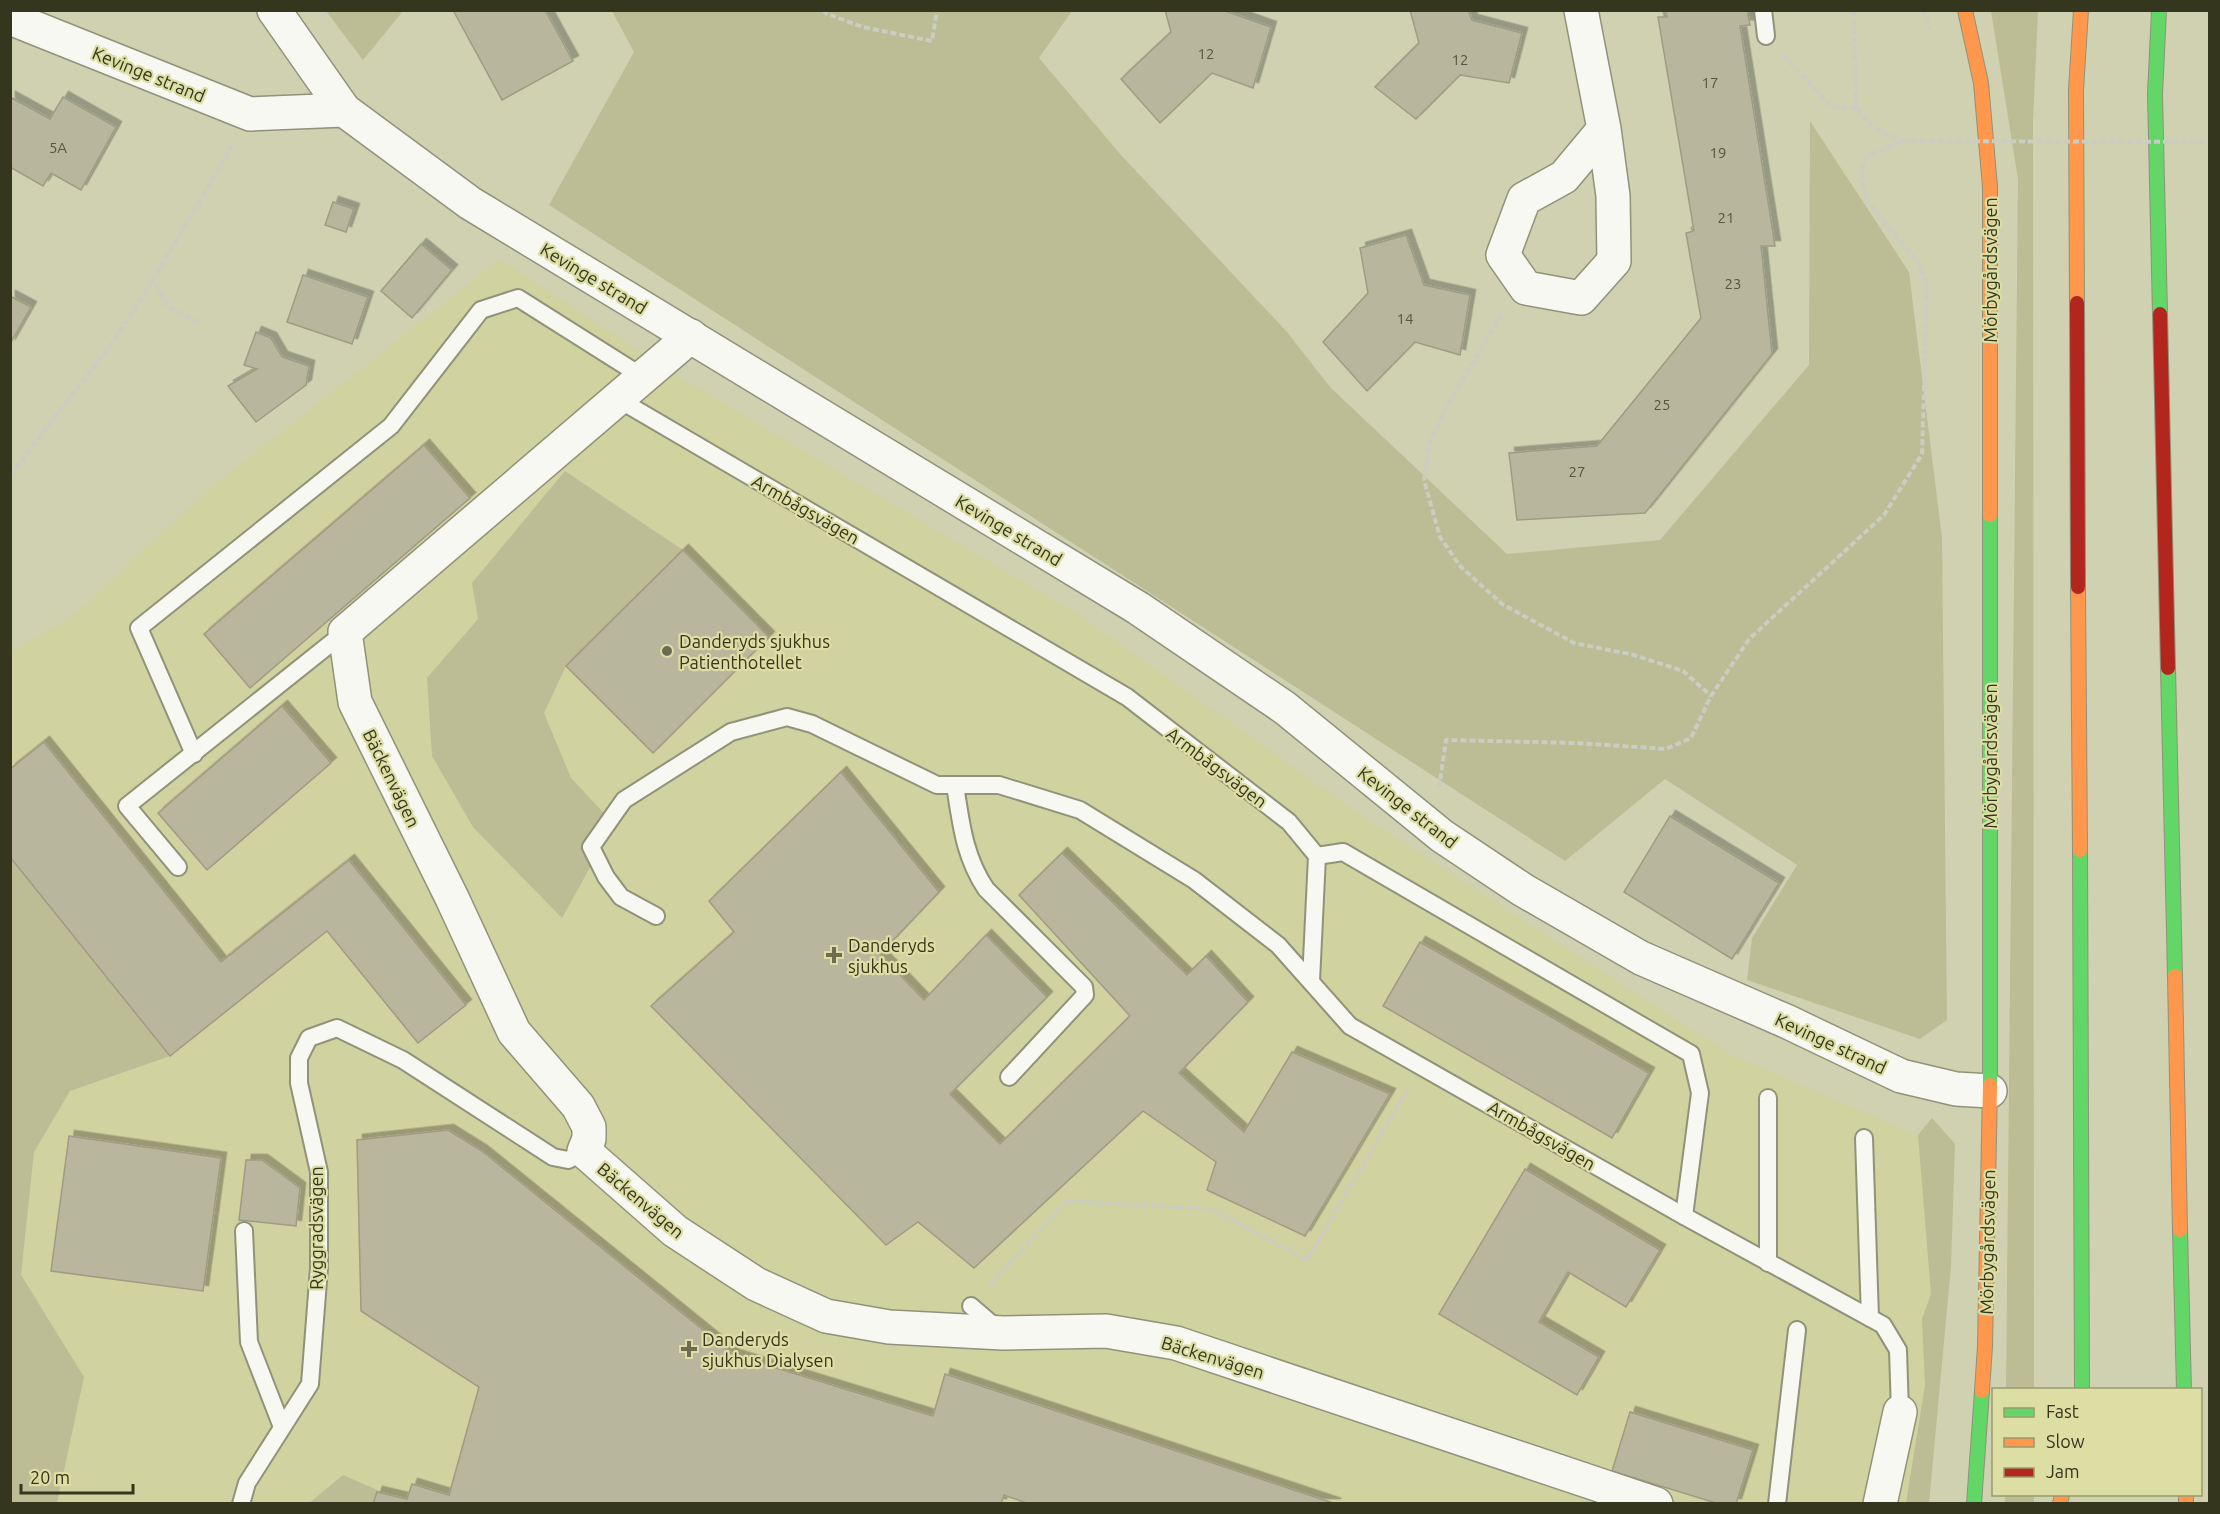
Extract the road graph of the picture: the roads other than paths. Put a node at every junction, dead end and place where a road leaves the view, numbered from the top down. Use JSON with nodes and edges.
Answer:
{"nodes":[{"id":1,"x":274,"y":10,"type":"edge"},
{"id":2,"x":1581,"y":10,"type":"edge"},
{"id":3,"x":1762,"y":10,"type":"edge"},
{"id":4,"x":1965,"y":10,"type":"edge"},
{"id":5,"x":2081,"y":10,"type":"edge"},
{"id":6,"x":2159,"y":10,"type":"edge"},
{"id":7,"x":10,"y":18,"type":"edge"},
{"id":8,"x":1766,"y":36,"type":"road end"},
{"id":9,"x":344,"y":110,"type":"junction"},
{"id":10,"x":1604,"y":129,"type":"junction"},
{"id":11,"x":691,"y":336,"type":"junction"},
{"id":12,"x":643,"y":377,"type":"junction"},
{"id":13,"x":618,"y":399,"type":"junction"},
{"id":14,"x":345,"y":632,"type":"junction"},
{"id":15,"x":194,"y":754,"type":"junction"},
{"id":16,"x":955,"y":785,"type":"junction"},
{"id":17,"x":1317,"y":856,"type":"junction"},
{"id":18,"x":178,"y":867,"type":"dead end"},
{"id":19,"x":656,"y":916,"type":"dead end"},
{"id":20,"x":1311,"y":981,"type":"junction"},
{"id":21,"x":1009,"y":1077,"type":"dead end"},
{"id":22,"x":1990,"y":1091,"type":"junction"},
{"id":23,"x":1768,"y":1098,"type":"dead end"},
{"id":24,"x":1864,"y":1138,"type":"dead end"},
{"id":25,"x":584,"y":1151,"type":"junction"},
{"id":26,"x":1683,"y":1216,"type":"junction"},
{"id":27,"x":244,"y":1231,"type":"dead end"},
{"id":28,"x":1768,"y":1263,"type":"junction"},
{"id":29,"x":971,"y":1306,"type":"road end"},
{"id":30,"x":1870,"y":1318,"type":"junction"},
{"id":31,"x":1797,"y":1330,"type":"dead end"},
{"id":32,"x":1003,"y":1333,"type":"junction"},
{"id":33,"x":2081,"y":1340,"type":"junction"},
{"id":34,"x":2075,"y":1388,"type":"edge"},
{"id":35,"x":2082,"y":1388,"type":"edge"},
{"id":36,"x":2184,"y":1388,"type":"edge"},
{"id":37,"x":1900,"y":1412,"type":"joint"},
{"id":38,"x":282,"y":1427,"type":"junction"},
{"id":39,"x":241,"y":1503,"type":"edge"},
{"id":40,"x":1656,"y":1503,"type":"edge"},
{"id":41,"x":1777,"y":1503,"type":"edge"},
{"id":42,"x":1880,"y":1503,"type":"edge"},
{"id":43,"x":1974,"y":1503,"type":"edge"}],
"edges":[{"from":1,"to":9,"type":"street"},
{"from":2,"to":10,"type":"street"},
{"from":3,"to":8,"type":"lane"},
{"from":4,"to":22,"type":"main road","name":"Mörbygårdsvägen"},
{"from":5,"to":33,"type":"main road"},
{"from":6,"to":36,"type":"main road"},
{"from":7,"to":9,"type":"street","name":"Kevinge strand"},
{"from":9,"to":11,"type":"street","name":"Kevinge strand"},
{"from":10,"to":10,"type":"street"},
{"from":11,"to":12,"type":"street"},
{"from":11,"to":22,"type":"street","name":"Kevinge strand"},
{"from":12,"to":13,"type":"street"},
{"from":12,"to":15,"type":"lane"},
{"from":13,"to":14,"type":"street"},
{"from":13,"to":17,"type":"lane","name":"Armbågsvägen"},
{"from":14,"to":15,"type":"lane"},
{"from":14,"to":25,"type":"street","name":"Bäckenvägen"},
{"from":15,"to":18,"type":"lane"},
{"from":16,"to":19,"type":"lane","name":"Armbågsvägen"},
{"from":16,"to":20,"type":"lane","name":"Armbågsvägen"},
{"from":16,"to":21,"type":"lane"},
{"from":17,"to":20,"type":"lane"},
{"from":17,"to":26,"type":"lane"},
{"from":20,"to":26,"type":"lane","name":"Armbågsvägen"},
{"from":22,"to":43,"type":"main road","name":"Mörbygårdsvägen"},
{"from":23,"to":28,"type":"lane"},
{"from":24,"to":30,"type":"lane"},
{"from":25,"to":32,"type":"street","name":"Bäckenvägen"},
{"from":25,"to":38,"type":"lane","name":"Ryggradsvägen"},
{"from":26,"to":28,"type":"lane","name":"Armbågsvägen"},
{"from":27,"to":38,"type":"lane"},
{"from":28,"to":30,"type":"lane","name":"Armbågsvägen"},
{"from":29,"to":32,"type":"lane"},
{"from":30,"to":37,"type":"lane","name":"Armbågsvägen"},
{"from":31,"to":41,"type":"lane"},
{"from":32,"to":40,"type":"street","name":"Bäckenvägen"},
{"from":33,"to":34,"type":"main road"},
{"from":33,"to":35,"type":"main road"},
{"from":37,"to":42,"type":"street"},
{"from":38,"to":39,"type":"lane","name":"Ryggradsvägen"}]}
